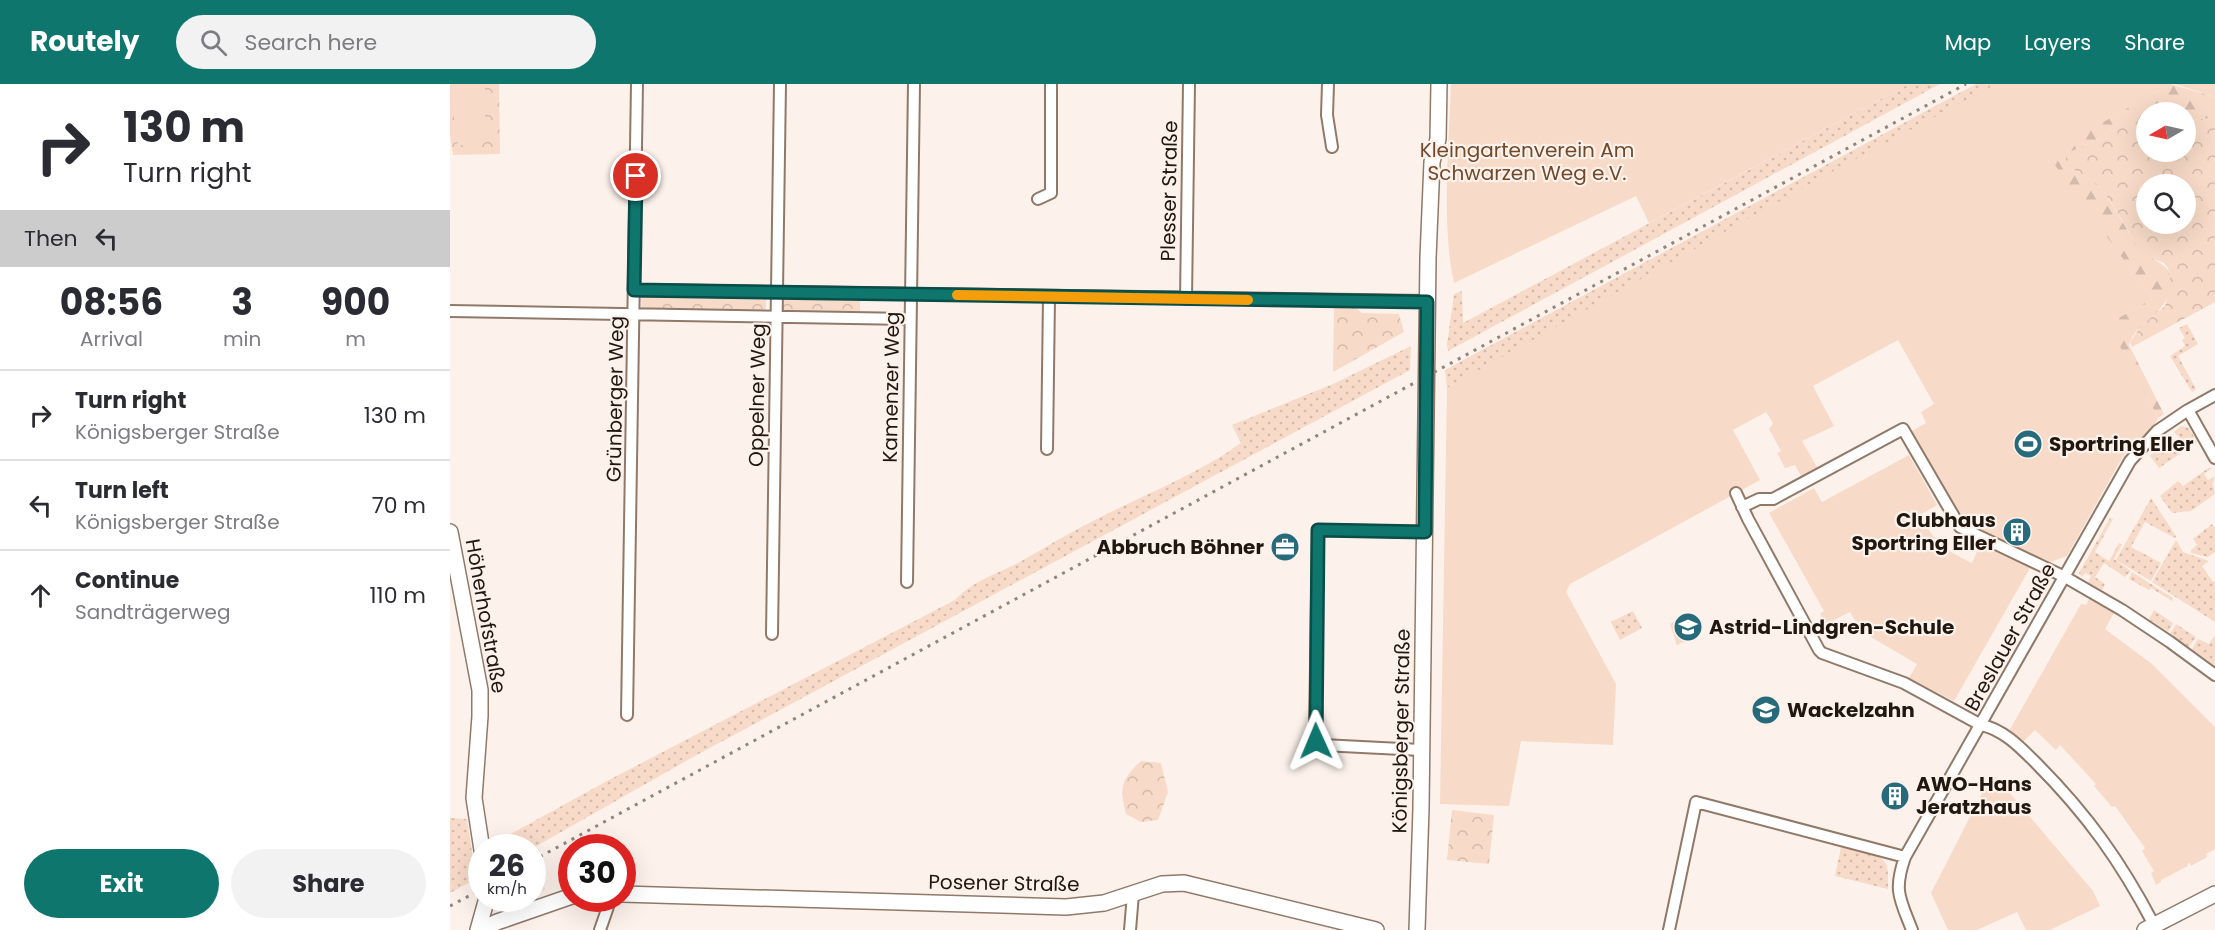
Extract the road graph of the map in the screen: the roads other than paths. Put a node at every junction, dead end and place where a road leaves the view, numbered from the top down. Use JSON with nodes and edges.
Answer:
{"nodes":[{"id":1,"x":637,"y":84,"type":"edge"},
{"id":2,"x":780,"y":84,"type":"edge"},
{"id":3,"x":914,"y":84,"type":"edge"},
{"id":4,"x":1051,"y":84,"type":"edge"},
{"id":5,"x":1189,"y":84,"type":"edge"},
{"id":6,"x":1328,"y":84,"type":"edge"},
{"id":7,"x":1429,"y":84,"type":"edge"},
{"id":8,"x":1439,"y":84,"type":"edge"},
{"id":9,"x":1332,"y":147,"type":"dead end"},
{"id":10,"x":1432,"y":162,"type":"junction"},
{"id":11,"x":1038,"y":199,"type":"dead end"},
{"id":12,"x":634,"y":290,"type":"junction"},
{"id":13,"x":776,"y":292,"type":"junction"},
{"id":14,"x":911,"y":294,"type":"junction"},
{"id":15,"x":1049,"y":297,"type":"junction"},
{"id":16,"x":1186,"y":299,"type":"junction"},
{"id":17,"x":1427,"y":302,"type":"junction"},
{"id":18,"x":450,"y":311,"type":"edge"},
{"id":19,"x":634,"y":315,"type":"junction"},
{"id":20,"x":776,"y":317,"type":"junction"},
{"id":21,"x":910,"y":319,"type":"junction"},
{"id":22,"x":2215,"y":395,"type":"edge"},
{"id":23,"x":2188,"y":410,"type":"junction"},
{"id":24,"x":1047,"y":449,"type":"dead end"},
{"id":25,"x":2215,"y":458,"type":"edge"},
{"id":26,"x":1736,"y":493,"type":"dead end"},
{"id":27,"x":1742,"y":507,"type":"junction"},
{"id":28,"x":450,"y":532,"type":"edge"},
{"id":29,"x":1425,"y":532,"type":"junction"},
{"id":30,"x":2065,"y":577,"type":"junction"},
{"id":31,"x":907,"y":582,"type":"dead end"},
{"id":32,"x":772,"y":634,"type":"dead end"},
{"id":33,"x":2215,"y":675,"type":"edge"},
{"id":34,"x":627,"y":715,"type":"dead end"},
{"id":35,"x":1981,"y":725,"type":"junction"},
{"id":36,"x":1421,"y":750,"type":"junction"},
{"id":37,"x":480,"y":834,"type":"edge"},
{"id":38,"x":1905,"y":857,"type":"junction"},
{"id":39,"x":636,"y":894,"type":"edge"},
{"id":40,"x":1133,"y":894,"type":"junction"},
{"id":41,"x":2215,"y":894,"type":"edge"},
{"id":42,"x":558,"y":901,"type":"edge"},
{"id":43,"x":485,"y":912,"type":"edge"},
{"id":44,"x":503,"y":912,"type":"edge"},
{"id":45,"x":606,"y":912,"type":"edge"},
{"id":46,"x":514,"y":916,"type":"junction"},
{"id":47,"x":2150,"y":928,"type":"edge"},
{"id":48,"x":479,"y":930,"type":"edge"},
{"id":49,"x":600,"y":930,"type":"edge"},
{"id":50,"x":1130,"y":930,"type":"edge"},
{"id":51,"x":1376,"y":930,"type":"edge"},
{"id":52,"x":1417,"y":930,"type":"edge"},
{"id":53,"x":1669,"y":930,"type":"edge"},
{"id":54,"x":1912,"y":930,"type":"edge"}],
"edges":[{"from":1,"to":12,"type":"street","name":"Grünberger Weg"},
{"from":2,"to":13,"type":"street","name":"Oppelner Weg"},
{"from":3,"to":14,"type":"street","name":"Kamenzer Weg"},
{"from":4,"to":11,"type":"street"},
{"from":5,"to":16,"type":"street","name":"Plesser Straße"},
{"from":6,"to":9,"type":"street"},
{"from":7,"to":10,"type":"street"},
{"from":8,"to":10,"type":"street"},
{"from":10,"to":17,"type":"street","name":"Königsberger Straße"},
{"from":12,"to":13,"type":"street"},
{"from":12,"to":19,"type":"street","name":"Grünberger Weg"},
{"from":13,"to":14,"type":"street"},
{"from":13,"to":20,"type":"street","name":"Oppelner Weg"},
{"from":14,"to":15,"type":"street"},
{"from":14,"to":21,"type":"street","name":"Kamenzer Weg"},
{"from":15,"to":16,"type":"street"},
{"from":15,"to":24,"type":"street"},
{"from":16,"to":17,"type":"street"},
{"from":17,"to":29,"type":"street","name":"Königsberger Straße"},
{"from":18,"to":19,"type":"street"},
{"from":19,"to":20,"type":"street"},
{"from":19,"to":34,"type":"street","name":"Grünberger Weg"},
{"from":20,"to":21,"type":"street"},
{"from":20,"to":32,"type":"street","name":"Oppelner Weg"},
{"from":21,"to":31,"type":"street","name":"Kamenzer Weg"},
{"from":22,"to":23,"type":"street","name":"Breslauer Straße"},
{"from":23,"to":25,"type":"street"},
{"from":23,"to":30,"type":"street","name":"Breslauer Straße"},
{"from":26,"to":27,"type":"street"},
{"from":27,"to":30,"type":"street"},
{"from":27,"to":35,"type":"street"},
{"from":28,"to":37,"type":"street","name":"Höherhofstraße"},
{"from":29,"to":36,"type":"street","name":"Königsberger Straße"},
{"from":29,"to":36,"type":"street"},
{"from":30,"to":33,"type":"street"},
{"from":30,"to":35,"type":"street","name":"Breslauer Straße"},
{"from":35,"to":38,"type":"street","name":"Breslauer Straße"},
{"from":35,"to":47,"type":"street"},
{"from":36,"to":52,"type":"street","name":"Königsberger Straße"},
{"from":38,"to":53,"type":"street"},
{"from":38,"to":54,"type":"street","name":"Breslauer Straße"},
{"from":39,"to":40,"type":"street","name":"Posener Straße"},
{"from":40,"to":50,"type":"street"},
{"from":40,"to":51,"type":"street","name":"Posener Straße"},
{"from":41,"to":47,"type":"street"},
{"from":42,"to":46,"type":"street"},
{"from":43,"to":48,"type":"street"},
{"from":44,"to":46,"type":"street"},
{"from":45,"to":49,"type":"street"},
{"from":46,"to":48,"type":"street"}]}
